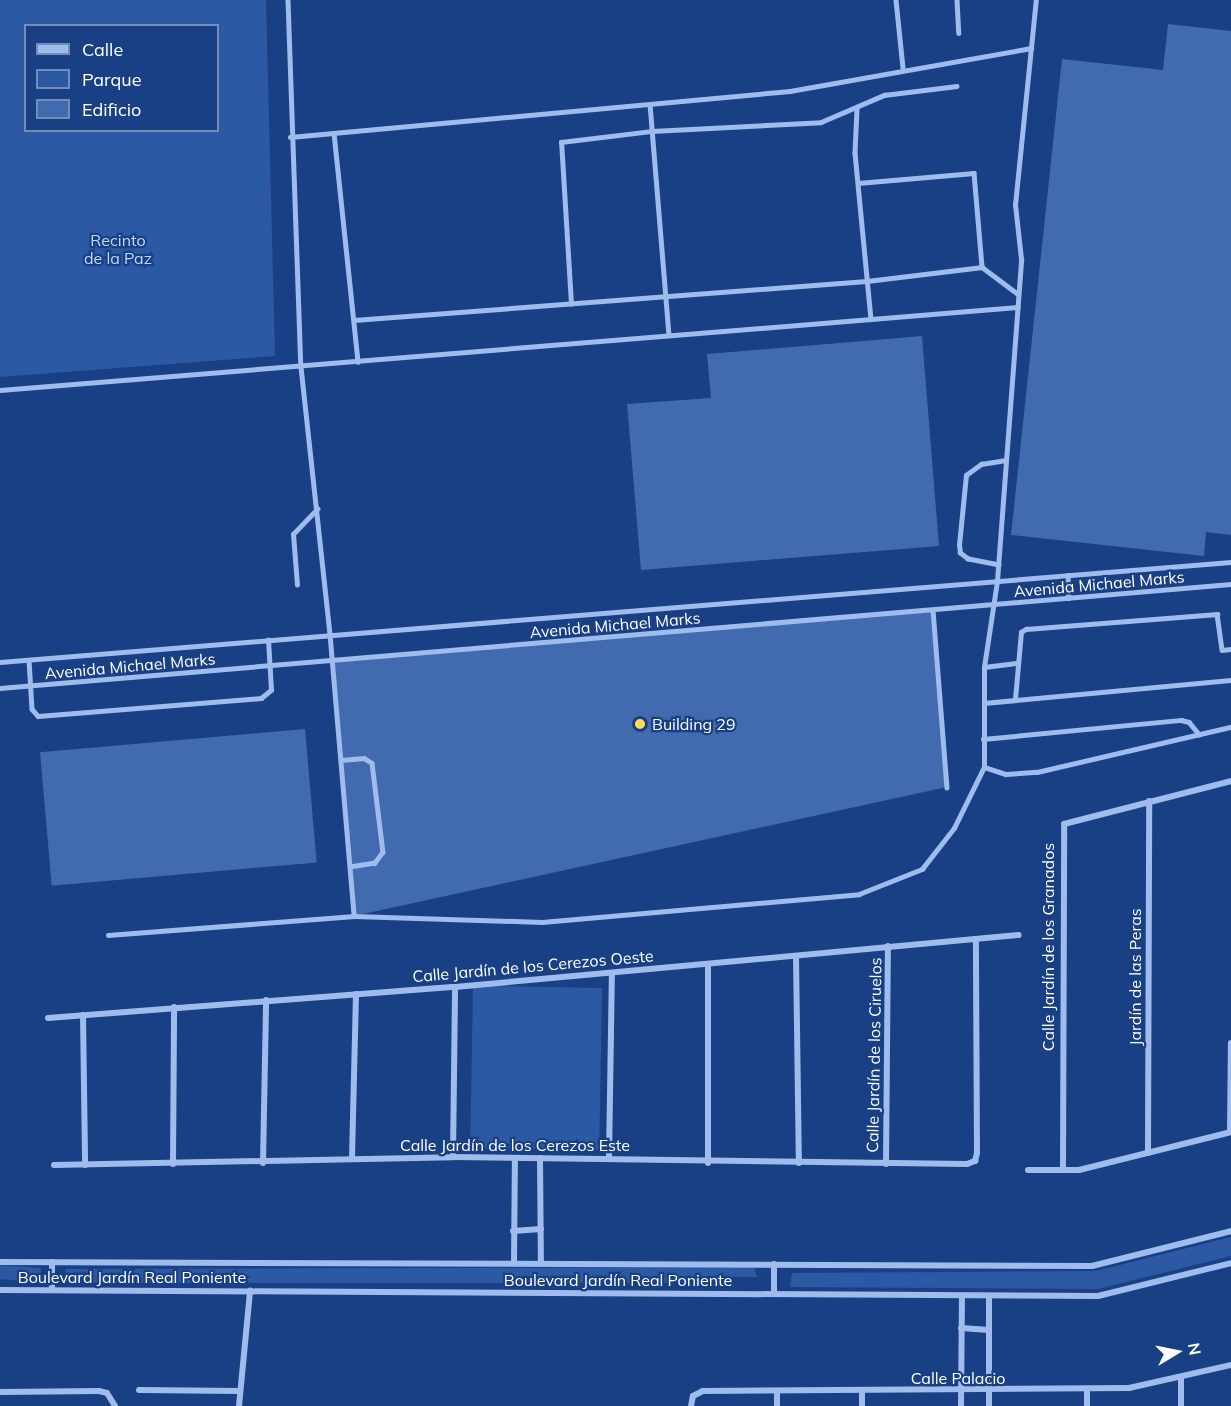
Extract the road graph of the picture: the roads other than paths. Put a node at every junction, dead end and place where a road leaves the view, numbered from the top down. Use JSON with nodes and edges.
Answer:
{"nodes":[{"id":1,"x":288,"y":0,"type":"edge"},
{"id":2,"x":896,"y":0,"type":"edge"},
{"id":3,"x":957,"y":0,"type":"edge"},
{"id":4,"x":1036,"y":0,"type":"edge"},
{"id":5,"x":959,"y":33,"type":"dead end"},
{"id":6,"x":1031,"y":48,"type":"junction"},
{"id":7,"x":903,"y":68,"type":"junction"},
{"id":8,"x":956,"y":86,"type":"dead end"},
{"id":9,"x":650,"y":104,"type":"junction"},
{"id":10,"x":857,"y":109,"type":"junction"},
{"id":11,"x":652,"y":131,"type":"junction"},
{"id":12,"x":334,"y":133,"type":"junction"},
{"id":13,"x":290,"y":137,"type":"junction"},
{"id":14,"x":858,"y":183,"type":"junction"},
{"id":15,"x":982,"y":267,"type":"junction"},
{"id":16,"x":867,"y":281,"type":"junction"},
{"id":17,"x":1018,"y":294,"type":"junction"},
{"id":18,"x":666,"y":296,"type":"junction"},
{"id":19,"x":572,"y":304,"type":"junction"},
{"id":20,"x":1018,"y":307,"type":"junction"},
{"id":21,"x":871,"y":319,"type":"junction"},
{"id":22,"x":354,"y":320,"type":"junction"},
{"id":23,"x":669,"y":335,"type":"junction"},
{"id":24,"x":358,"y":362,"type":"junction"},
{"id":25,"x":301,"y":367,"type":"junction"},
{"id":26,"x":0,"y":390,"type":"edge"},
{"id":27,"x":1006,"y":460,"type":"junction"},
{"id":28,"x":317,"y":510,"type":"junction"},
{"id":29,"x":1231,"y":562,"type":"edge"},
{"id":30,"x":999,"y":565,"type":"junction"},
{"id":31,"x":1068,"y":575,"type":"junction"},
{"id":32,"x":997,"y":581,"type":"junction"},
{"id":33,"x":1231,"y":584,"type":"edge"},
{"id":34,"x":297,"y":585,"type":"dead end"},
{"id":35,"x":1070,"y":598,"type":"junction"},
{"id":36,"x":991,"y":605,"type":"junction"},
{"id":37,"x":933,"y":610,"type":"junction"},
{"id":38,"x":330,"y":634,"type":"junction"},
{"id":39,"x":268,"y":640,"type":"junction"},
{"id":40,"x":1231,"y":649,"type":"edge"},
{"id":41,"x":29,"y":660,"type":"junction"},
{"id":42,"x":0,"y":662,"type":"edge"},
{"id":43,"x":333,"y":662,"type":"junction"},
{"id":44,"x":1016,"y":663,"type":"junction"},
{"id":45,"x":272,"y":667,"type":"junction"},
{"id":46,"x":984,"y":667,"type":"junction"},
{"id":47,"x":1231,"y":680,"type":"edge"},
{"id":48,"x":30,"y":686,"type":"junction"},
{"id":49,"x":0,"y":688,"type":"edge"},
{"id":50,"x":1015,"y":699,"type":"junction"},
{"id":51,"x":984,"y":703,"type":"junction"},
{"id":52,"x":1231,"y":727,"type":"edge"},
{"id":53,"x":1199,"y":734,"type":"junction"},
{"id":54,"x":983,"y":739,"type":"junction"},
{"id":55,"x":341,"y":760,"type":"junction"},
{"id":56,"x":984,"y":767,"type":"junction"},
{"id":57,"x":1231,"y":781,"type":"edge"},
{"id":58,"x":947,"y":787,"type":"dead end"},
{"id":59,"x":1149,"y":801,"type":"junction"},
{"id":60,"x":350,"y":867,"type":"junction"},
{"id":61,"x":354,"y":916,"type":"junction"},
{"id":62,"x":108,"y":935,"type":"dead end"},
{"id":63,"x":1019,"y":935,"type":"dead end"},
{"id":64,"x":976,"y":939,"type":"junction"},
{"id":65,"x":888,"y":946,"type":"junction"},
{"id":66,"x":796,"y":956,"type":"junction"},
{"id":67,"x":708,"y":964,"type":"junction"},
{"id":68,"x":612,"y":973,"type":"junction"},
{"id":69,"x":455,"y":987,"type":"junction"},
{"id":70,"x":356,"y":994,"type":"junction"},
{"id":71,"x":266,"y":1000,"type":"junction"},
{"id":72,"x":174,"y":1007,"type":"junction"},
{"id":73,"x":83,"y":1016,"type":"junction"},
{"id":74,"x":48,"y":1018,"type":"dead end"},
{"id":75,"x":1231,"y":1043,"type":"edge"},
{"id":76,"x":1231,"y":1132,"type":"edge"},
{"id":77,"x":1148,"y":1153,"type":"junction"},
{"id":78,"x":453,"y":1157,"type":"junction"},
{"id":79,"x":352,"y":1158,"type":"junction"},
{"id":80,"x":515,"y":1158,"type":"junction"},
{"id":81,"x":540,"y":1158,"type":"junction"},
{"id":82,"x":609,"y":1158,"type":"junction"},
{"id":83,"x":263,"y":1163,"type":"junction"},
{"id":84,"x":708,"y":1163,"type":"junction"},
{"id":85,"x":799,"y":1163,"type":"junction"},
{"id":86,"x":173,"y":1164,"type":"junction"},
{"id":87,"x":886,"y":1164,"type":"junction"},
{"id":88,"x":54,"y":1165,"type":"dead end"},
{"id":89,"x":85,"y":1165,"type":"junction"},
{"id":90,"x":1028,"y":1170,"type":"dead end"},
{"id":91,"x":1063,"y":1170,"type":"junction"},
{"id":92,"x":541,"y":1229,"type":"junction"},
{"id":93,"x":513,"y":1231,"type":"junction"},
{"id":94,"x":1231,"y":1231,"type":"edge"},
{"id":95,"x":0,"y":1262,"type":"edge"},
{"id":96,"x":52,"y":1262,"type":"junction"},
{"id":97,"x":514,"y":1263,"type":"junction"},
{"id":98,"x":541,"y":1263,"type":"junction"},
{"id":99,"x":1231,"y":1263,"type":"edge"},
{"id":100,"x":774,"y":1264,"type":"junction"},
{"id":101,"x":52,"y":1289,"type":"junction"},
{"id":102,"x":0,"y":1290,"type":"edge"},
{"id":103,"x":249,"y":1290,"type":"junction"},
{"id":104,"x":774,"y":1294,"type":"junction"},
{"id":105,"x":962,"y":1296,"type":"junction"},
{"id":106,"x":989,"y":1296,"type":"junction"},
{"id":107,"x":962,"y":1328,"type":"junction"},
{"id":108,"x":989,"y":1330,"type":"junction"},
{"id":109,"x":1231,"y":1365,"type":"edge"},
{"id":110,"x":1181,"y":1377,"type":"junction"},
{"id":111,"x":139,"y":1390,"type":"dead end"},
{"id":112,"x":240,"y":1391,"type":"junction"},
{"id":113,"x":777,"y":1391,"type":"junction"},
{"id":114,"x":862,"y":1391,"type":"junction"},
{"id":115,"x":961,"y":1391,"type":"junction"},
{"id":116,"x":989,"y":1391,"type":"junction"},
{"id":117,"x":1087,"y":1391,"type":"junction"},
{"id":118,"x":0,"y":1392,"type":"edge"},
{"id":119,"x":116,"y":1406,"type":"edge"},
{"id":120,"x":239,"y":1406,"type":"edge"},
{"id":121,"x":691,"y":1406,"type":"edge"},
{"id":122,"x":777,"y":1406,"type":"edge"},
{"id":123,"x":862,"y":1406,"type":"edge"},
{"id":124,"x":961,"y":1406,"type":"edge"},
{"id":125,"x":989,"y":1406,"type":"edge"},
{"id":126,"x":1087,"y":1406,"type":"edge"},
{"id":127,"x":1181,"y":1406,"type":"edge"}],
"edges":[{"from":1,"to":13,"type":"lane"},
{"from":2,"to":7,"type":"lane"},
{"from":3,"to":5,"type":"lane"},
{"from":4,"to":6,"type":"lane"},
{"from":6,"to":7,"type":"lane"},
{"from":6,"to":17,"type":"lane"},
{"from":7,"to":9,"type":"lane"},
{"from":8,"to":10,"type":"lane"},
{"from":9,"to":11,"type":"lane"},
{"from":9,"to":12,"type":"lane"},
{"from":10,"to":11,"type":"lane"},
{"from":10,"to":14,"type":"lane"},
{"from":11,"to":18,"type":"lane"},
{"from":11,"to":19,"type":"lane"},
{"from":12,"to":13,"type":"lane"},
{"from":12,"to":22,"type":"lane"},
{"from":13,"to":25,"type":"lane"},
{"from":14,"to":15,"type":"lane"},
{"from":14,"to":16,"type":"lane"},
{"from":15,"to":16,"type":"lane"},
{"from":15,"to":17,"type":"lane"},
{"from":16,"to":18,"type":"lane"},
{"from":16,"to":21,"type":"lane"},
{"from":17,"to":20,"type":"lane"},
{"from":18,"to":19,"type":"lane"},
{"from":18,"to":23,"type":"lane"},
{"from":19,"to":22,"type":"lane"},
{"from":20,"to":21,"type":"lane"},
{"from":20,"to":27,"type":"lane"},
{"from":21,"to":23,"type":"lane"},
{"from":22,"to":24,"type":"lane"},
{"from":23,"to":24,"type":"lane"},
{"from":24,"to":25,"type":"lane"},
{"from":25,"to":26,"type":"lane"},
{"from":25,"to":28,"type":"lane"},
{"from":27,"to":30,"type":"lane"},
{"from":27,"to":30,"type":"lane"},
{"from":28,"to":34,"type":"lane"},
{"from":28,"to":38,"type":"lane"},
{"from":29,"to":31,"type":"lane","name":"Avenida Michael Marks"},
{"from":30,"to":32,"type":"lane"},
{"from":31,"to":32,"type":"lane","name":"Avenida Michael Marks"},
{"from":31,"to":35,"type":"lane"},
{"from":32,"to":36,"type":"lane"},
{"from":32,"to":38,"type":"lane","name":"Avenida Michael Marks"},
{"from":33,"to":35,"type":"lane","name":"Avenida Michael Marks"},
{"from":35,"to":36,"type":"lane","name":"Avenida Michael Marks"},
{"from":36,"to":37,"type":"lane","name":"Avenida Michael Marks"},
{"from":36,"to":46,"type":"lane"},
{"from":37,"to":43,"type":"lane","name":"Avenida Michael Marks"},
{"from":37,"to":58,"type":"lane"},
{"from":38,"to":39,"type":"lane","name":"Avenida Michael Marks"},
{"from":38,"to":43,"type":"lane"},
{"from":39,"to":41,"type":"lane","name":"Avenida Michael Marks"},
{"from":39,"to":45,"type":"lane"},
{"from":40,"to":44,"type":"lane"},
{"from":41,"to":42,"type":"lane","name":"Avenida Michael Marks"},
{"from":41,"to":48,"type":"lane"},
{"from":43,"to":45,"type":"lane","name":"Avenida Michael Marks"},
{"from":43,"to":55,"type":"lane"},
{"from":44,"to":46,"type":"lane"},
{"from":44,"to":50,"type":"lane"},
{"from":45,"to":48,"type":"lane","name":"Avenida Michael Marks"},
{"from":45,"to":48,"type":"lane"},
{"from":46,"to":51,"type":"lane"},
{"from":47,"to":50,"type":"lane"},
{"from":48,"to":49,"type":"lane","name":"Avenida Michael Marks"},
{"from":50,"to":51,"type":"lane"},
{"from":51,"to":54,"type":"lane"},
{"from":52,"to":53,"type":"lane"},
{"from":53,"to":54,"type":"lane"},
{"from":53,"to":56,"type":"lane"},
{"from":54,"to":56,"type":"lane"},
{"from":55,"to":60,"type":"lane"},
{"from":55,"to":60,"type":"lane"},
{"from":56,"to":61,"type":"lane"},
{"from":57,"to":59,"type":"street","name":"Calle Jardín de los Granados"},
{"from":59,"to":77,"type":"street","name":"Jardín de las Peras"},
{"from":59,"to":91,"type":"street","name":"Calle Jardín de los Granados"},
{"from":60,"to":61,"type":"lane"},
{"from":61,"to":62,"type":"lane"},
{"from":63,"to":64,"type":"street","name":"Calle Jardín de los Cerezos Oeste"},
{"from":64,"to":65,"type":"street","name":"Calle Jardín de los Cerezos Oeste"},
{"from":64,"to":87,"type":"street","name":"Calle Jardín de los Cerezos Este"},
{"from":65,"to":66,"type":"street","name":"Calle Jardín de los Cerezos Oeste"},
{"from":65,"to":87,"type":"street","name":"Calle Jardín de los Ciruelos"},
{"from":66,"to":67,"type":"street","name":"Calle Jardín de los Cerezos Oeste"},
{"from":66,"to":85,"type":"street"},
{"from":67,"to":68,"type":"street","name":"Calle Jardín de los Cerezos Oeste"},
{"from":67,"to":84,"type":"street"},
{"from":68,"to":69,"type":"street","name":"Calle Jardín de los Cerezos Oeste"},
{"from":68,"to":82,"type":"street"},
{"from":69,"to":70,"type":"street","name":"Calle Jardín de los Cerezos Oeste"},
{"from":69,"to":78,"type":"street"},
{"from":70,"to":71,"type":"street","name":"Calle Jardín de los Cerezos Oeste"},
{"from":70,"to":79,"type":"street"},
{"from":71,"to":72,"type":"street","name":"Calle Jardín de los Cerezos Oeste"},
{"from":71,"to":83,"type":"street"},
{"from":72,"to":73,"type":"street","name":"Calle Jardín de los Cerezos Oeste"},
{"from":72,"to":86,"type":"street"},
{"from":73,"to":74,"type":"street","name":"Calle Jardín de los Cerezos Oeste"},
{"from":73,"to":89,"type":"street"},
{"from":75,"to":76,"type":"street"},
{"from":76,"to":77,"type":"street"},
{"from":77,"to":91,"type":"street"},
{"from":78,"to":79,"type":"street","name":"Calle Jardín de los Cerezos Este"},
{"from":78,"to":80,"type":"street","name":"Calle Jardín de los Cerezos Este"},
{"from":79,"to":83,"type":"street","name":"Calle Jardín de los Cerezos Este"},
{"from":80,"to":81,"type":"street","name":"Calle Jardín de los Cerezos Este"},
{"from":80,"to":93,"type":"street","name":"Boulevard Jardín Real Poniente"},
{"from":81,"to":82,"type":"street","name":"Calle Jardín de los Cerezos Este"},
{"from":81,"to":92,"type":"street","name":"Boulevard Jardín Real Poniente"},
{"from":82,"to":84,"type":"street","name":"Calle Jardín de los Cerezos Este"},
{"from":83,"to":86,"type":"street","name":"Calle Jardín de los Cerezos Este"},
{"from":84,"to":85,"type":"street","name":"Calle Jardín de los Cerezos Este"},
{"from":85,"to":87,"type":"street","name":"Calle Jardín de los Cerezos Este"},
{"from":86,"to":89,"type":"street","name":"Calle Jardín de los Cerezos Este"},
{"from":88,"to":89,"type":"street","name":"Calle Jardín de los Cerezos Este"},
{"from":90,"to":91,"type":"street"},
{"from":92,"to":93,"type":"street"},
{"from":92,"to":98,"type":"street","name":"Boulevard Jardín Real Poniente"},
{"from":93,"to":97,"type":"street","name":"Boulevard Jardín Real Poniente"},
{"from":94,"to":100,"type":"street","name":"Boulevard Jardín Real Poniente"},
{"from":95,"to":96,"type":"street","name":"Boulevard Jardín Real Poniente"},
{"from":96,"to":97,"type":"street","name":"Boulevard Jardín Real Poniente"},
{"from":96,"to":101,"type":"street"},
{"from":97,"to":98,"type":"street","name":"Boulevard Jardín Real Poniente"},
{"from":98,"to":100,"type":"street","name":"Boulevard Jardín Real Poniente"},
{"from":99,"to":106,"type":"street","name":"Boulevard Jardín Real Poniente"},
{"from":100,"to":104,"type":"street"},
{"from":101,"to":102,"type":"street","name":"Boulevard Jardín Real Poniente"},
{"from":101,"to":103,"type":"street","name":"Boulevard Jardín Real Poniente"},
{"from":103,"to":104,"type":"street","name":"Boulevard Jardín Real Poniente"},
{"from":103,"to":112,"type":"street"},
{"from":104,"to":105,"type":"street","name":"Boulevard Jardín Real Poniente"},
{"from":105,"to":106,"type":"street","name":"Boulevard Jardín Real Poniente"},
{"from":105,"to":107,"type":"street"},
{"from":106,"to":108,"type":"street"},
{"from":107,"to":108,"type":"street"},
{"from":107,"to":115,"type":"street"},
{"from":108,"to":116,"type":"street"},
{"from":109,"to":110,"type":"street","name":"Calle Palacio"},
{"from":110,"to":117,"type":"street","name":"Calle Palacio"},
{"from":110,"to":127,"type":"street"},
{"from":111,"to":112,"type":"street"},
{"from":112,"to":120,"type":"street"},
{"from":113,"to":114,"type":"street","name":"Calle Palacio"},
{"from":113,"to":121,"type":"street","name":"Calle Palacio"},
{"from":113,"to":122,"type":"street"},
{"from":114,"to":115,"type":"street","name":"Calle Palacio"},
{"from":114,"to":123,"type":"street"},
{"from":115,"to":116,"type":"street","name":"Calle Palacio"},
{"from":115,"to":124,"type":"street"},
{"from":116,"to":117,"type":"street","name":"Calle Palacio"},
{"from":116,"to":125,"type":"street"},
{"from":117,"to":126,"type":"street"},
{"from":118,"to":119,"type":"street"}]}
